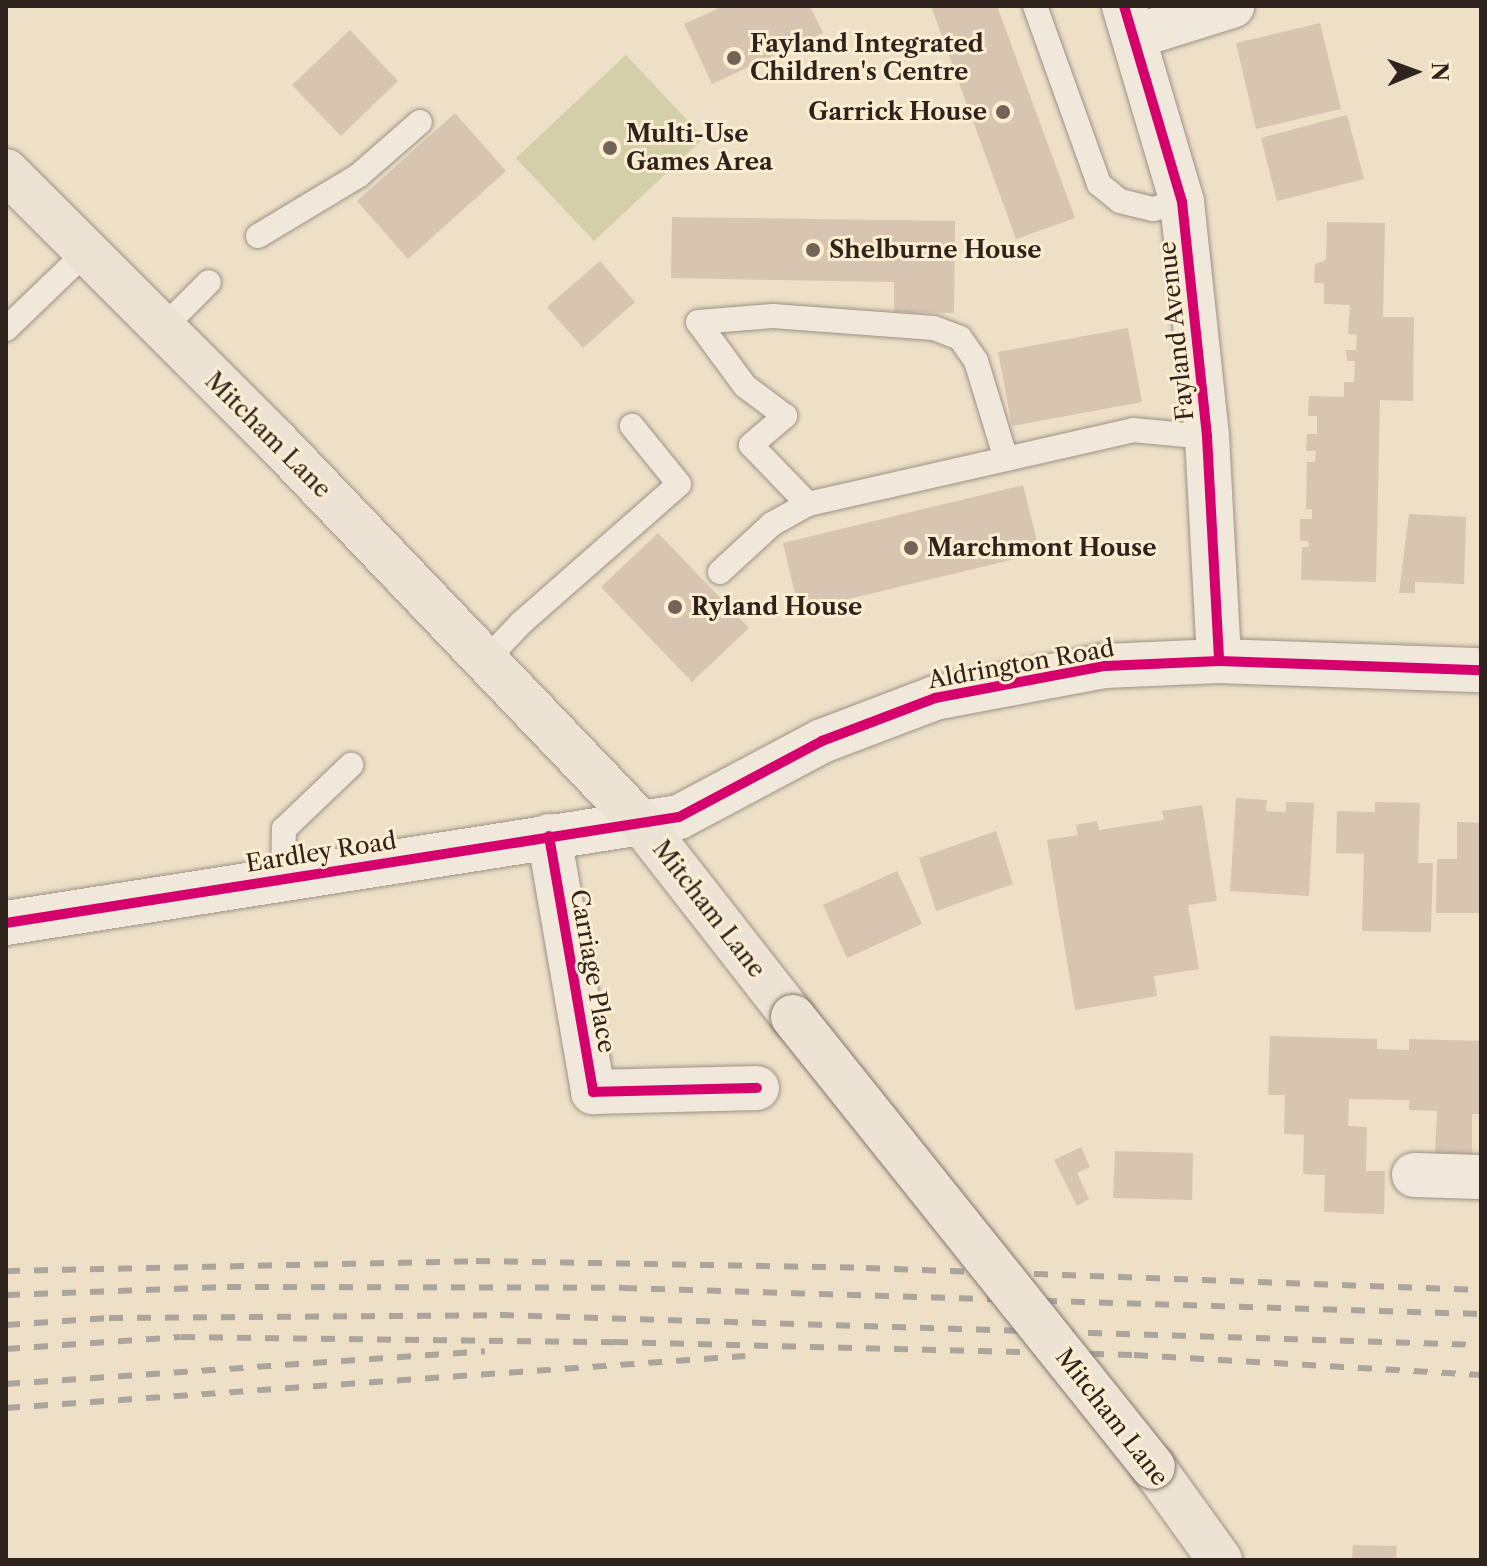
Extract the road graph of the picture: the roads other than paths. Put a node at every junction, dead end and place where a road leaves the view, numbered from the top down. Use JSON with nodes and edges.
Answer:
{"nodes":[{"id":1,"x":1035,"y":6,"type":"edge"},
{"id":2,"x":1232,"y":6,"type":"edge"},
{"id":3,"x":1130,"y":21,"type":"edge"},
{"id":4,"x":420,"y":122,"type":"dead end"},
{"id":5,"x":6,"y":171,"type":"edge"},
{"id":6,"x":1182,"y":202,"type":"junction"},
{"id":7,"x":258,"y":236,"type":"dead end"},
{"id":8,"x":86,"y":252,"type":"junction"},
{"id":9,"x":209,"y":282,"type":"dead end"},
{"id":10,"x":6,"y":329,"type":"edge"},
{"id":11,"x":162,"y":329,"type":"junction"},
{"id":12,"x":632,"y":426,"type":"dead end"},
{"id":13,"x":1207,"y":437,"type":"junction"},
{"id":14,"x":1006,"y":459,"type":"junction"},
{"id":15,"x":808,"y":504,"type":"junction"},
{"id":16,"x":720,"y":572,"type":"dead end"},
{"id":17,"x":486,"y":660,"type":"junction"},
{"id":18,"x":1219,"y":661,"type":"junction"},
{"id":19,"x":1481,"y":670,"type":"edge"},
{"id":20,"x":351,"y":765,"type":"dead end"},
{"id":21,"x":643,"y":825,"type":"junction"},
{"id":22,"x":549,"y":836,"type":"junction"},
{"id":23,"x":283,"y":879,"type":"junction"},
{"id":24,"x":6,"y":923,"type":"edge"},
{"id":25,"x":757,"y":1088,"type":"dead end"},
{"id":26,"x":1414,"y":1175,"type":"dead end"},
{"id":27,"x":1481,"y":1177,"type":"edge"},
{"id":28,"x":1220,"y":1560,"type":"edge"}],
"edges":[{"from":1,"to":6,"type":"lane"},
{"from":2,"to":3,"type":"street"},
{"from":3,"to":6,"type":"street","name":"Fayland Avenue"},
{"from":4,"to":7,"type":"lane"},
{"from":5,"to":8,"type":"main road","name":"Mitcham Lane"},
{"from":6,"to":13,"type":"street","name":"Fayland Avenue"},
{"from":8,"to":10,"type":"lane"},
{"from":8,"to":11,"type":"main road","name":"Mitcham Lane"},
{"from":9,"to":11,"type":"lane"},
{"from":11,"to":17,"type":"main road","name":"Mitcham Lane"},
{"from":12,"to":17,"type":"lane"},
{"from":13,"to":14,"type":"lane"},
{"from":13,"to":18,"type":"street","name":"Fayland Avenue"},
{"from":14,"to":15,"type":"lane"},
{"from":14,"to":15,"type":"lane"},
{"from":15,"to":16,"type":"lane"},
{"from":17,"to":21,"type":"main road","name":"Mitcham Lane"},
{"from":18,"to":19,"type":"street","name":"Aldrington Road"},
{"from":18,"to":21,"type":"street","name":"Aldrington Road"},
{"from":20,"to":23,"type":"lane"},
{"from":21,"to":22,"type":"street","name":"Eardley Road"},
{"from":21,"to":28,"type":"main road","name":"Mitcham Lane","bridge":true},
{"from":22,"to":23,"type":"street","name":"Eardley Road"},
{"from":22,"to":25,"type":"street","name":"Carriage Place"},
{"from":23,"to":24,"type":"street","name":"Eardley Road"},
{"from":26,"to":27,"type":"street"}]}
